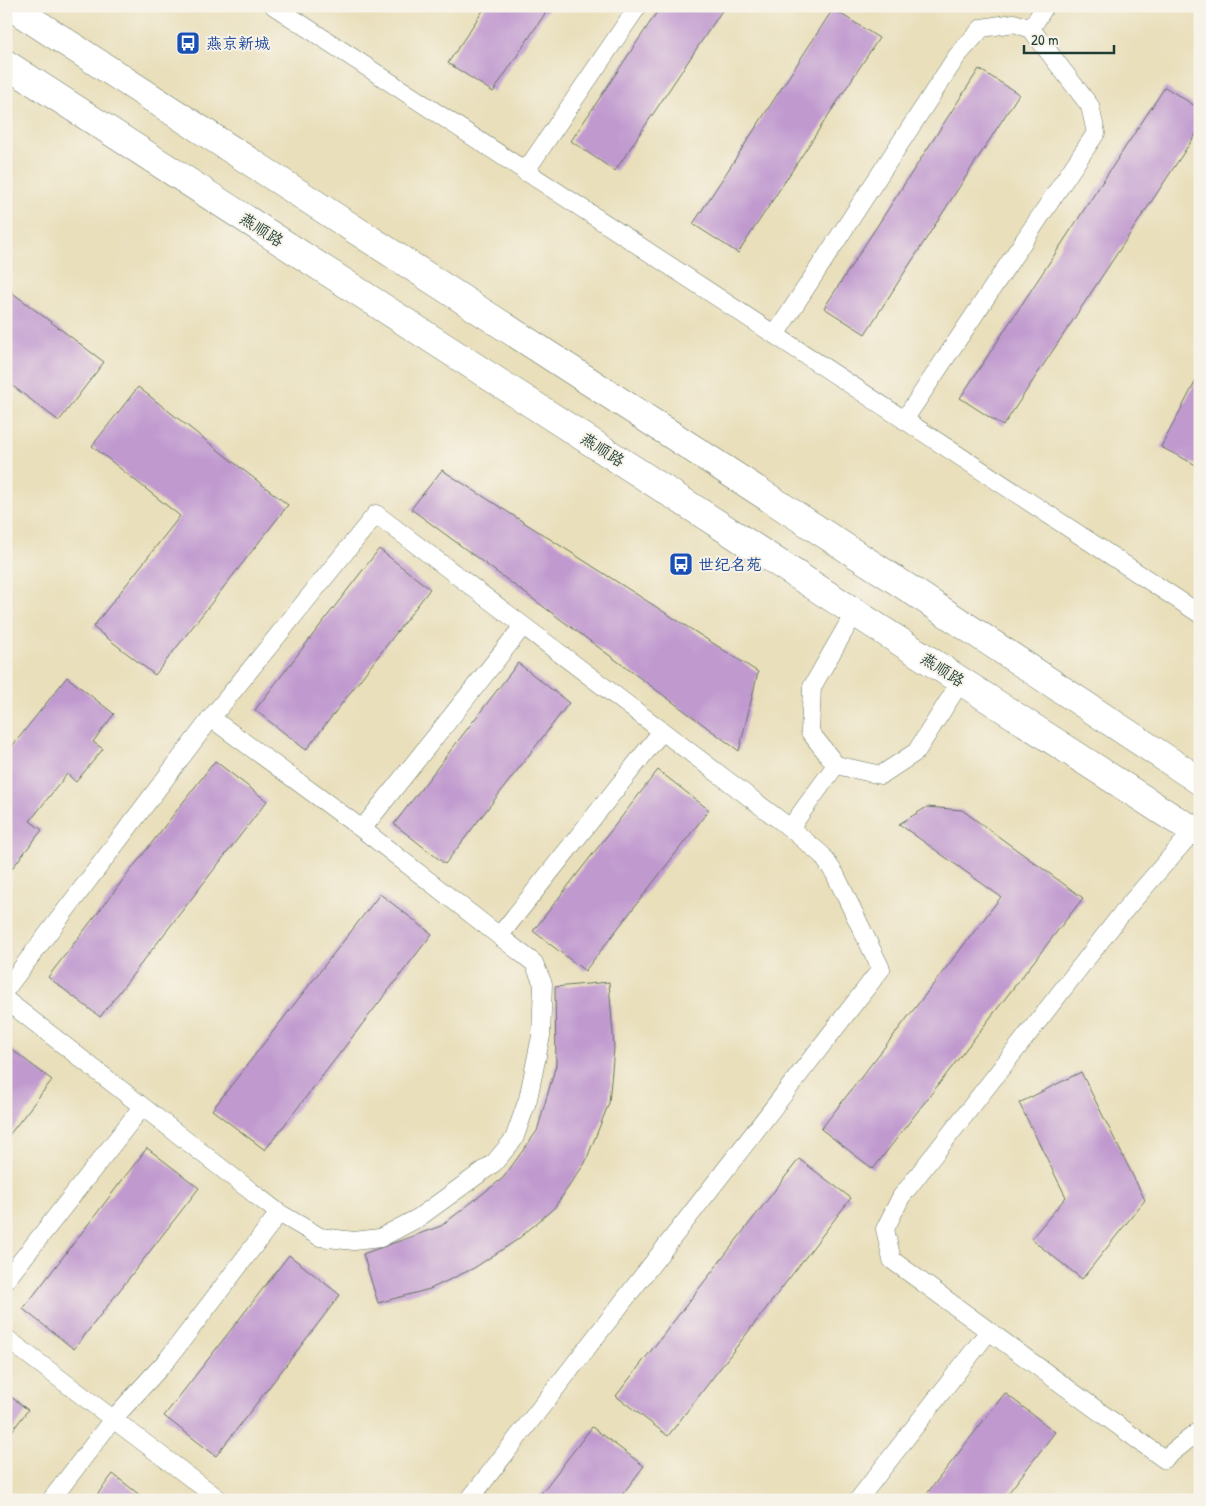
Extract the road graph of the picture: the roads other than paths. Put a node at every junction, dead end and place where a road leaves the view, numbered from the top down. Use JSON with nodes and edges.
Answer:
{"nodes":[{"id":1,"x":10,"y":6,"type":"edge"},
{"id":2,"x":638,"y":6,"type":"edge"},
{"id":3,"x":1046,"y":6,"type":"edge"},
{"id":4,"x":279,"y":7,"type":"edge"},
{"id":5,"x":1031,"y":29,"type":"junction"},
{"id":6,"x":6,"y":64,"type":"edge"},
{"id":7,"x":526,"y":172,"type":"junction"},
{"id":8,"x":775,"y":335,"type":"junction"},
{"id":9,"x":904,"y":420,"type":"junction"},
{"id":10,"x":855,"y":612,"type":"junction"},
{"id":11,"x":1200,"y":614,"type":"edge"},
{"id":12,"x":523,"y":626,"type":"junction"},
{"id":13,"x":961,"y":681,"type":"junction"},
{"id":14,"x":939,"y":716,"type":"dead end"},
{"id":15,"x":211,"y":718,"type":"junction"},
{"id":16,"x":442,"y":729,"type":"dead end"},
{"id":17,"x":662,"y":731,"type":"junction"},
{"id":18,"x":836,"y":765,"type":"junction"},
{"id":19,"x":1200,"y":781,"type":"edge"},
{"id":20,"x":790,"y":828,"type":"junction"},
{"id":21,"x":362,"y":829,"type":"junction"},
{"id":22,"x":1197,"y":832,"type":"edge"},
{"id":23,"x":500,"y":935,"type":"junction"},
{"id":24,"x":6,"y":989,"type":"edge"},
{"id":25,"x":6,"y":1000,"type":"edge"},
{"id":26,"x":142,"y":1107,"type":"junction"},
{"id":27,"x":279,"y":1213,"type":"junction"},
{"id":28,"x":6,"y":1280,"type":"edge"},
{"id":29,"x":989,"y":1331,"type":"junction"},
{"id":30,"x":6,"y":1338,"type":"edge"},
{"id":31,"x":113,"y":1419,"type":"junction"},
{"id":32,"x":1200,"y":1430,"type":"edge"},
{"id":33,"x":51,"y":1500,"type":"edge"},
{"id":34,"x":220,"y":1500,"type":"edge"},
{"id":35,"x":469,"y":1500,"type":"edge"},
{"id":36,"x":858,"y":1500,"type":"edge"}],
"edges":[{"from":1,"to":19,"type":"main road"},
{"from":2,"to":7,"type":"lane"},
{"from":3,"to":5,"type":"lane"},
{"from":4,"to":7,"type":"lane"},
{"from":5,"to":8,"type":"lane"},
{"from":5,"to":9,"type":"lane"},
{"from":6,"to":10,"type":"main road","name":"燕顺路"},
{"from":7,"to":8,"type":"lane"},
{"from":8,"to":9,"type":"lane"},
{"from":9,"to":11,"type":"lane"},
{"from":10,"to":13,"type":"main road","name":"燕顺路"},
{"from":10,"to":18,"type":"lane"},
{"from":12,"to":15,"type":"lane"},
{"from":12,"to":16,"type":"lane"},
{"from":12,"to":17,"type":"lane"},
{"from":12,"to":21,"type":"lane"},
{"from":13,"to":14,"type":"lane"},
{"from":13,"to":18,"type":"lane"},
{"from":13,"to":22,"type":"main road","name":"燕顺路"},
{"from":15,"to":21,"type":"lane"},
{"from":15,"to":24,"type":"lane"},
{"from":17,"to":20,"type":"lane"},
{"from":17,"to":23,"type":"lane"},
{"from":18,"to":20,"type":"lane"},
{"from":20,"to":35,"type":"lane"},
{"from":21,"to":23,"type":"lane"},
{"from":22,"to":29,"type":"lane"},
{"from":23,"to":27,"type":"lane"},
{"from":25,"to":26,"type":"lane"},
{"from":26,"to":27,"type":"lane"},
{"from":26,"to":28,"type":"lane"},
{"from":27,"to":31,"type":"lane"},
{"from":29,"to":32,"type":"lane"},
{"from":29,"to":36,"type":"lane"},
{"from":30,"to":31,"type":"lane"},
{"from":31,"to":33,"type":"lane"},
{"from":31,"to":34,"type":"lane"}]}
